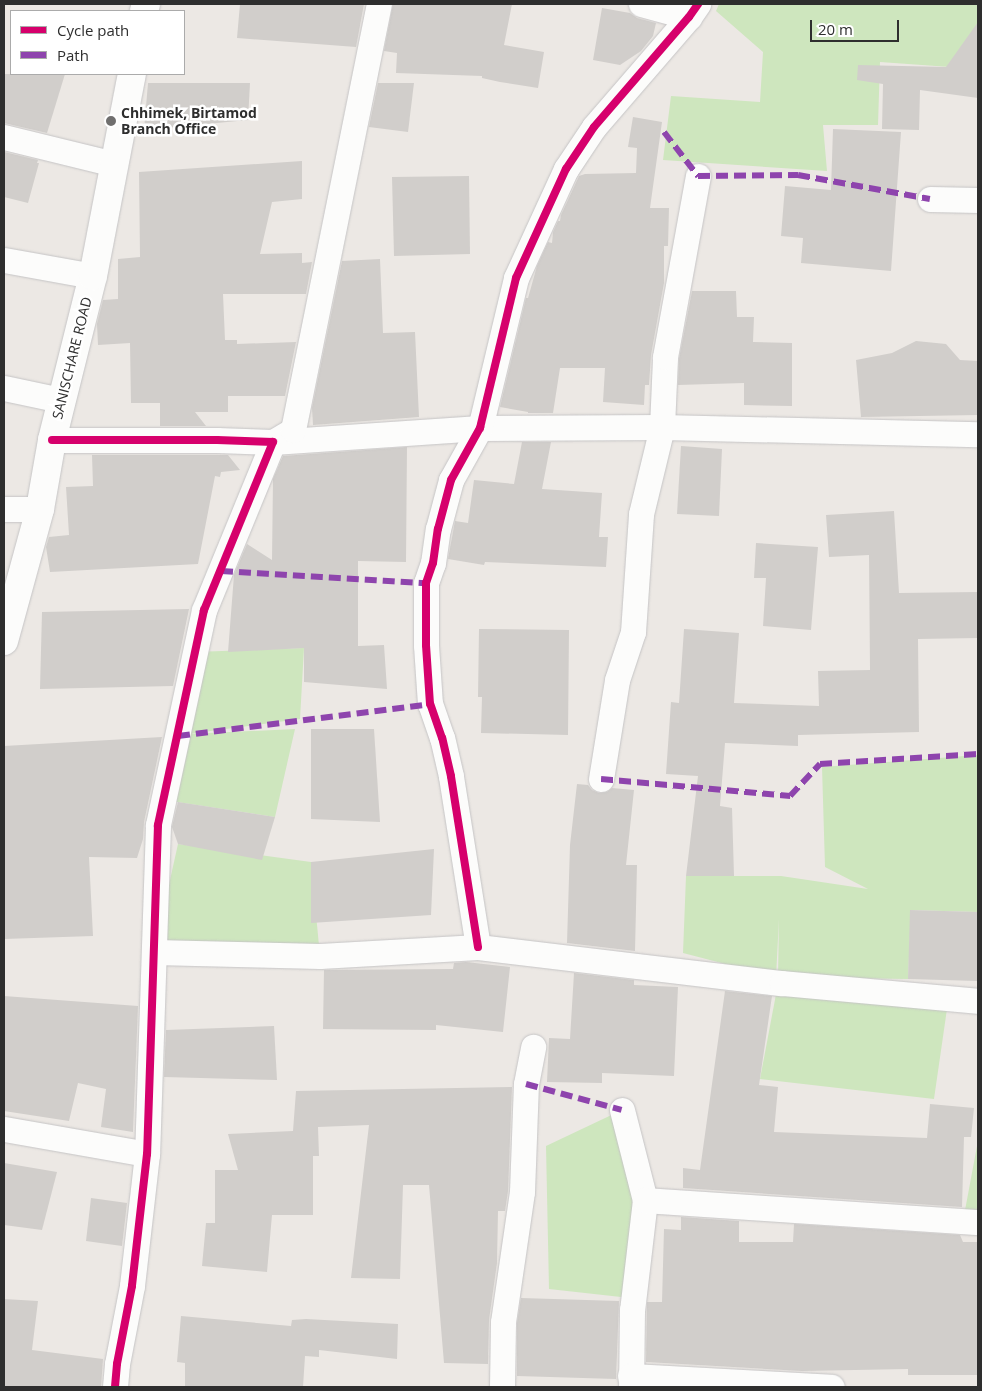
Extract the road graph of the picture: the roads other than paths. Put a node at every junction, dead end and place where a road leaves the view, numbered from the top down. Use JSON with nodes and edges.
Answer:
{"nodes":[{"id":1,"x":379,"y":4,"type":"edge"},
{"id":2,"x":641,"y":4,"type":"edge"},
{"id":3,"x":693,"y":10,"type":"edge"},
{"id":4,"x":132,"y":75,"type":"edge"},
{"id":5,"x":4,"y":137,"type":"edge"},
{"id":6,"x":114,"y":164,"type":"junction"},
{"id":7,"x":698,"y":176,"type":"dead end"},
{"id":8,"x":930,"y":199,"type":"dead end"},
{"id":9,"x":978,"y":200,"type":"edge"},
{"id":10,"x":4,"y":260,"type":"edge"},
{"id":11,"x":93,"y":276,"type":"junction"},
{"id":12,"x":4,"y":388,"type":"edge"},
{"id":13,"x":62,"y":400,"type":"junction"},
{"id":14,"x":662,"y":427,"type":"junction"},
{"id":15,"x":480,"y":428,"type":"junction"},
{"id":16,"x":978,"y":434,"type":"edge"},
{"id":17,"x":52,"y":440,"type":"junction"},
{"id":18,"x":273,"y":442,"type":"junction"},
{"id":19,"x":4,"y":509,"type":"edge"},
{"id":20,"x":40,"y":509,"type":"junction"},
{"id":21,"x":4,"y":641,"type":"edge"},
{"id":22,"x":601,"y":779,"type":"dead end"},
{"id":23,"x":478,"y":946,"type":"junction"},
{"id":24,"x":154,"y":952,"type":"junction"},
{"id":25,"x":978,"y":1001,"type":"edge"},
{"id":26,"x":533,"y":1047,"type":"dead end"},
{"id":27,"x":622,"y":1110,"type":"dead end"},
{"id":28,"x":4,"y":1129,"type":"edge"},
{"id":29,"x":147,"y":1154,"type":"junction"},
{"id":30,"x":645,"y":1200,"type":"junction"},
{"id":31,"x":978,"y":1222,"type":"edge"},
{"id":32,"x":631,"y":1382,"type":"edge"},
{"id":33,"x":115,"y":1387,"type":"edge"},
{"id":34,"x":502,"y":1387,"type":"edge"},
{"id":35,"x":832,"y":1387,"type":"edge"}],
"edges":[{"from":1,"to":18,"type":"street"},
{"from":2,"to":3,"type":"street"},
{"from":3,"to":15,"type":"street"},
{"from":4,"to":6,"type":"street","name":"SANISCHARE ROAD"},
{"from":5,"to":6,"type":"street"},
{"from":6,"to":11,"type":"street","name":"SANISCHARE ROAD"},
{"from":7,"to":14,"type":"street"},
{"from":8,"to":9,"type":"street"},
{"from":10,"to":11,"type":"street"},
{"from":11,"to":13,"type":"street","name":"SANISCHARE ROAD"},
{"from":12,"to":13,"type":"street"},
{"from":13,"to":17,"type":"street","name":"SANISCHARE ROAD"},
{"from":14,"to":15,"type":"street"},
{"from":14,"to":16,"type":"street"},
{"from":14,"to":22,"type":"street"},
{"from":15,"to":18,"type":"street"},
{"from":15,"to":23,"type":"street"},
{"from":17,"to":18,"type":"street"},
{"from":17,"to":20,"type":"street","name":"SANISCHARE ROAD"},
{"from":18,"to":24,"type":"street"},
{"from":19,"to":20,"type":"street"},
{"from":20,"to":21,"type":"street","name":"SANISCHARE ROAD"},
{"from":23,"to":24,"type":"street"},
{"from":23,"to":25,"type":"street"},
{"from":24,"to":29,"type":"street"},
{"from":26,"to":34,"type":"street"},
{"from":27,"to":30,"type":"street"},
{"from":28,"to":29,"type":"street"},
{"from":29,"to":33,"type":"street"},
{"from":30,"to":31,"type":"street"},
{"from":30,"to":32,"type":"street"},
{"from":32,"to":35,"type":"street"}]}
